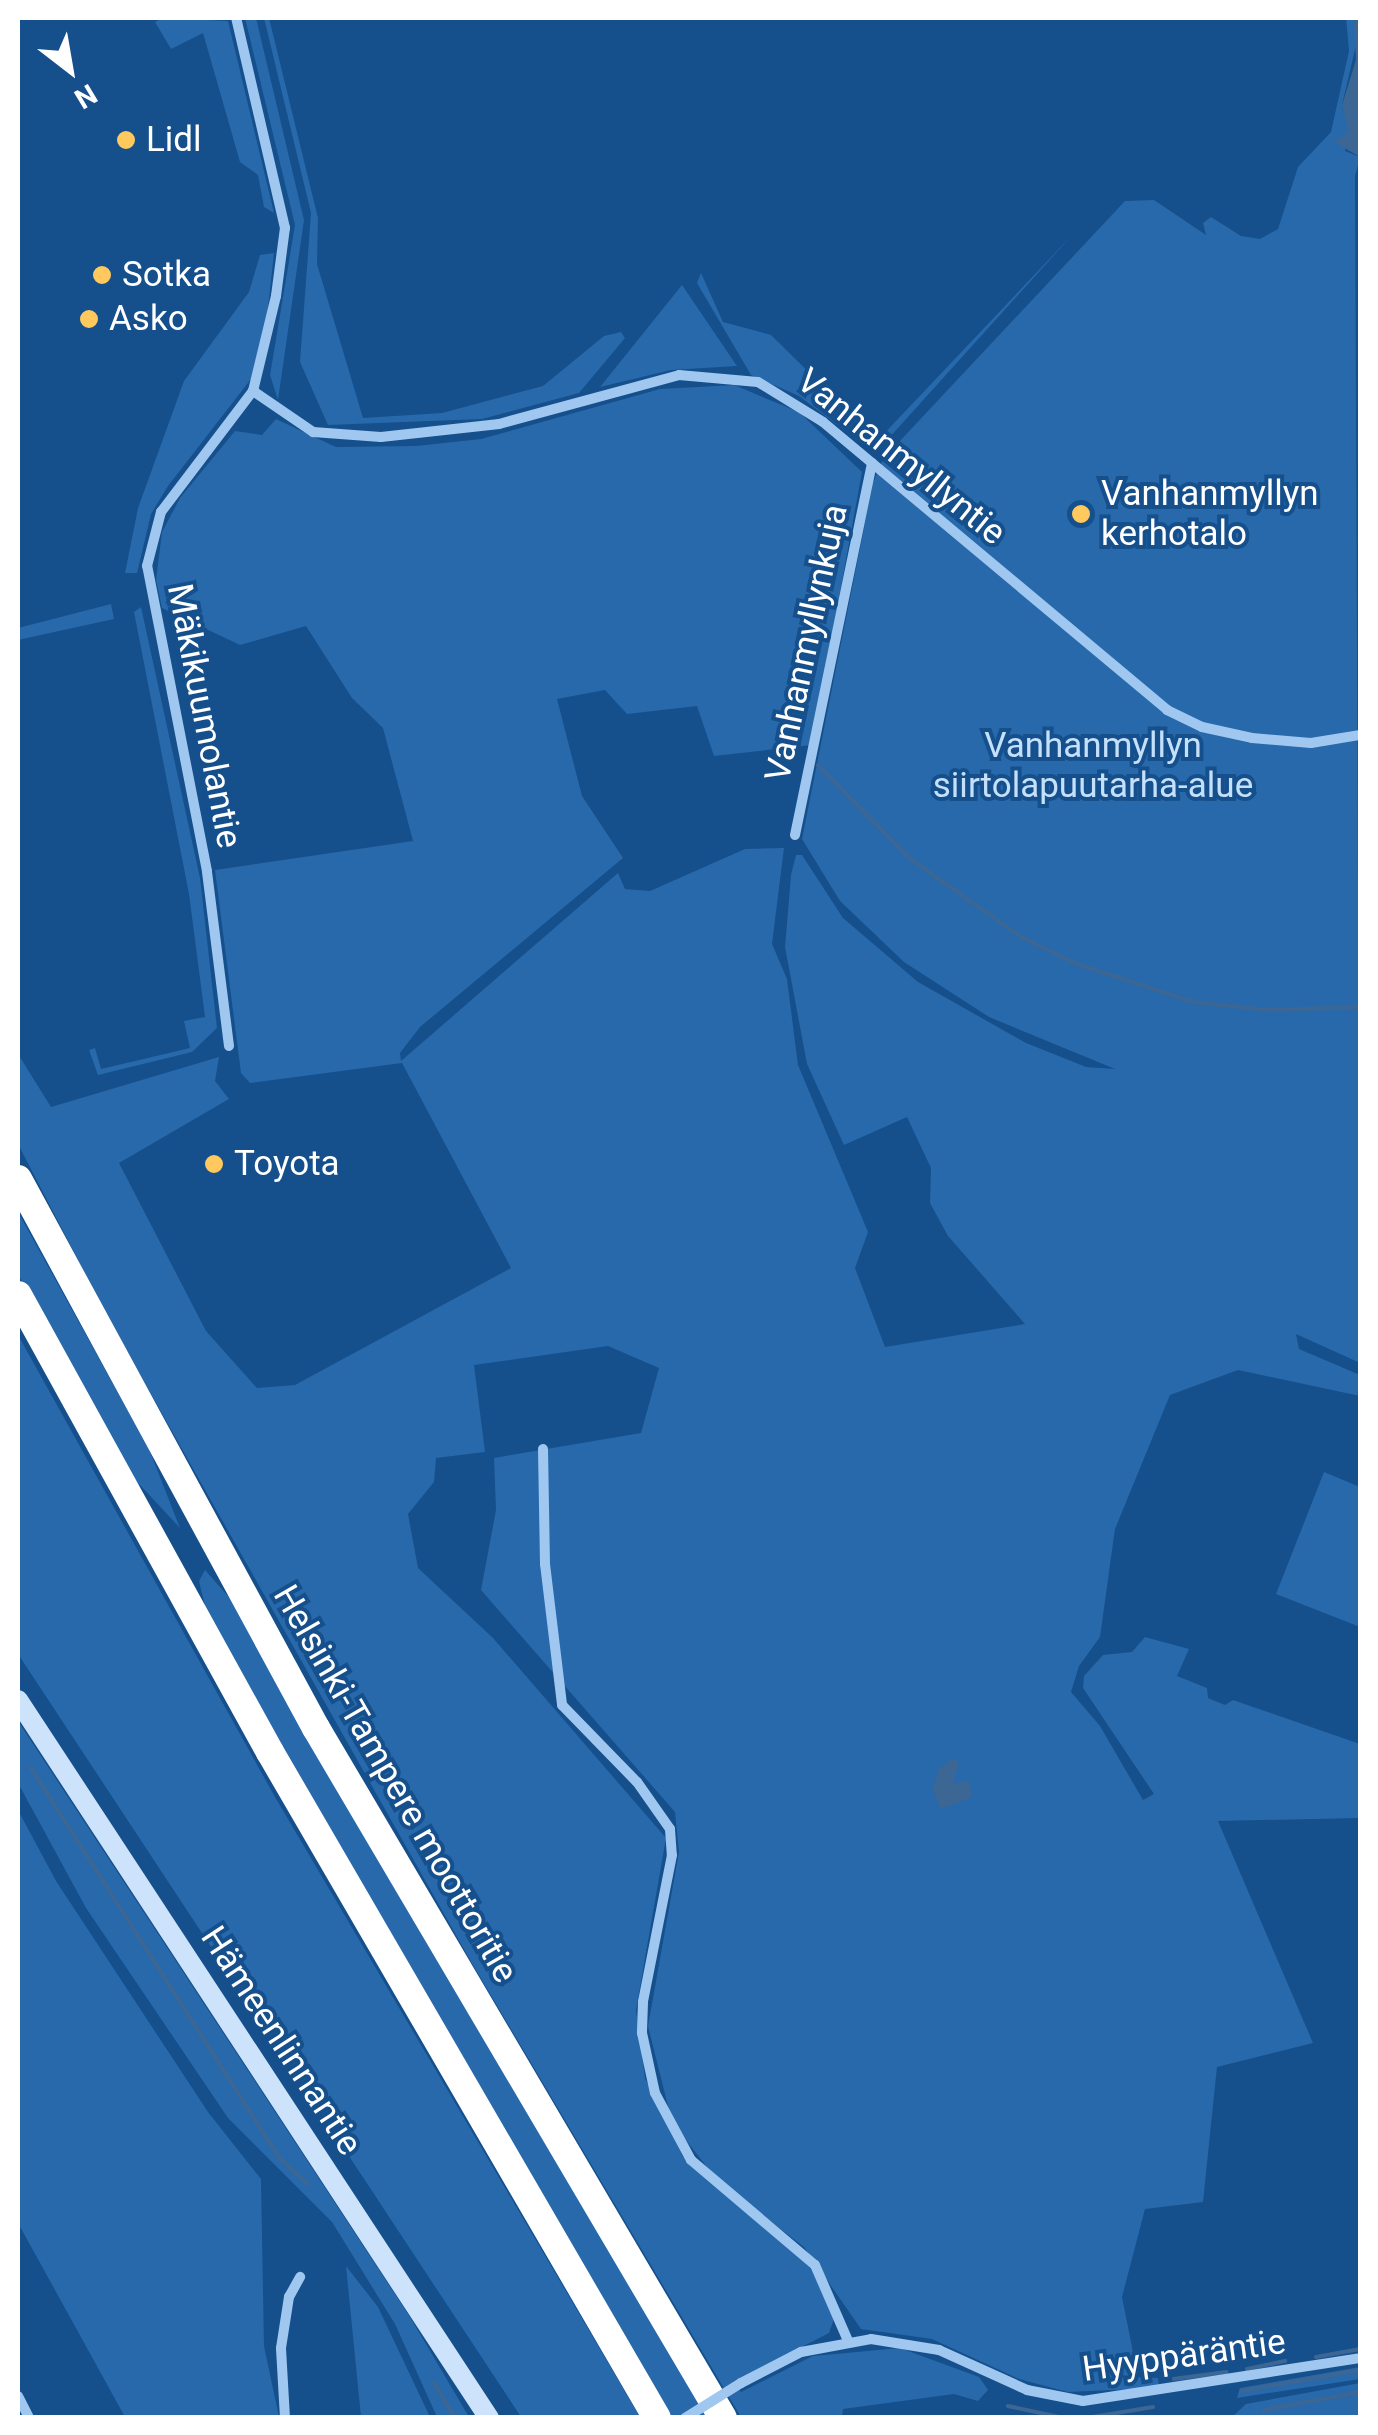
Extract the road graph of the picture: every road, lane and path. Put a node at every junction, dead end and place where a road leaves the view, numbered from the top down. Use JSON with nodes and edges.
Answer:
{"nodes":[{"id":1,"x":236,"y":18,"type":"edge"},
{"id":2,"x":252,"y":391,"type":"junction"},
{"id":3,"x":872,"y":463,"type":"junction"},
{"id":4,"x":1360,"y":736,"type":"edge"},
{"id":5,"x":795,"y":835,"type":"dead end"},
{"id":6,"x":229,"y":1046,"type":"dead end"},
{"id":7,"x":18,"y":1179,"type":"edge"},
{"id":8,"x":18,"y":1295,"type":"edge"},
{"id":9,"x":543,"y":1450,"type":"dead end"},
{"id":10,"x":18,"y":1700,"type":"edge"},
{"id":11,"x":300,"y":2277,"type":"dead end"},
{"id":12,"x":848,"y":2341,"type":"junction"},
{"id":13,"x":1360,"y":2358,"type":"edge"},
{"id":14,"x":18,"y":2396,"type":"edge"},
{"id":15,"x":29,"y":2418,"type":"edge"},
{"id":16,"x":284,"y":2418,"type":"edge"},
{"id":17,"x":489,"y":2418,"type":"edge"},
{"id":18,"x":657,"y":2418,"type":"edge"},
{"id":19,"x":685,"y":2418,"type":"edge"},
{"id":20,"x":723,"y":2418,"type":"edge"}],
"edges":[{"from":1,"to":2,"type":"street","name":"Mäkikuumolantie"},
{"from":2,"to":3,"type":"street","name":"Vanhanmyllyntie"},
{"from":2,"to":6,"type":"street","name":"Mäkikuumolantie"},
{"from":3,"to":4,"type":"street","name":"Vanhanmyllyntie"},
{"from":3,"to":5,"type":"street","name":"Vanhanmyllynkuja"},
{"from":7,"to":20,"type":"highway","name":"Helsinki-Tampere moottoritie"},
{"from":8,"to":18,"type":"highway"},
{"from":9,"to":12,"type":"street"},
{"from":10,"to":17,"type":"main road","name":"Hämeenlinnantie"},
{"from":11,"to":16,"type":"street"},
{"from":12,"to":13,"type":"street","name":"Hyyppäräntie"},
{"from":12,"to":19,"type":"street","name":"Hyyppäräntie","bridge":true},
{"from":14,"to":15,"type":"street"}]}
